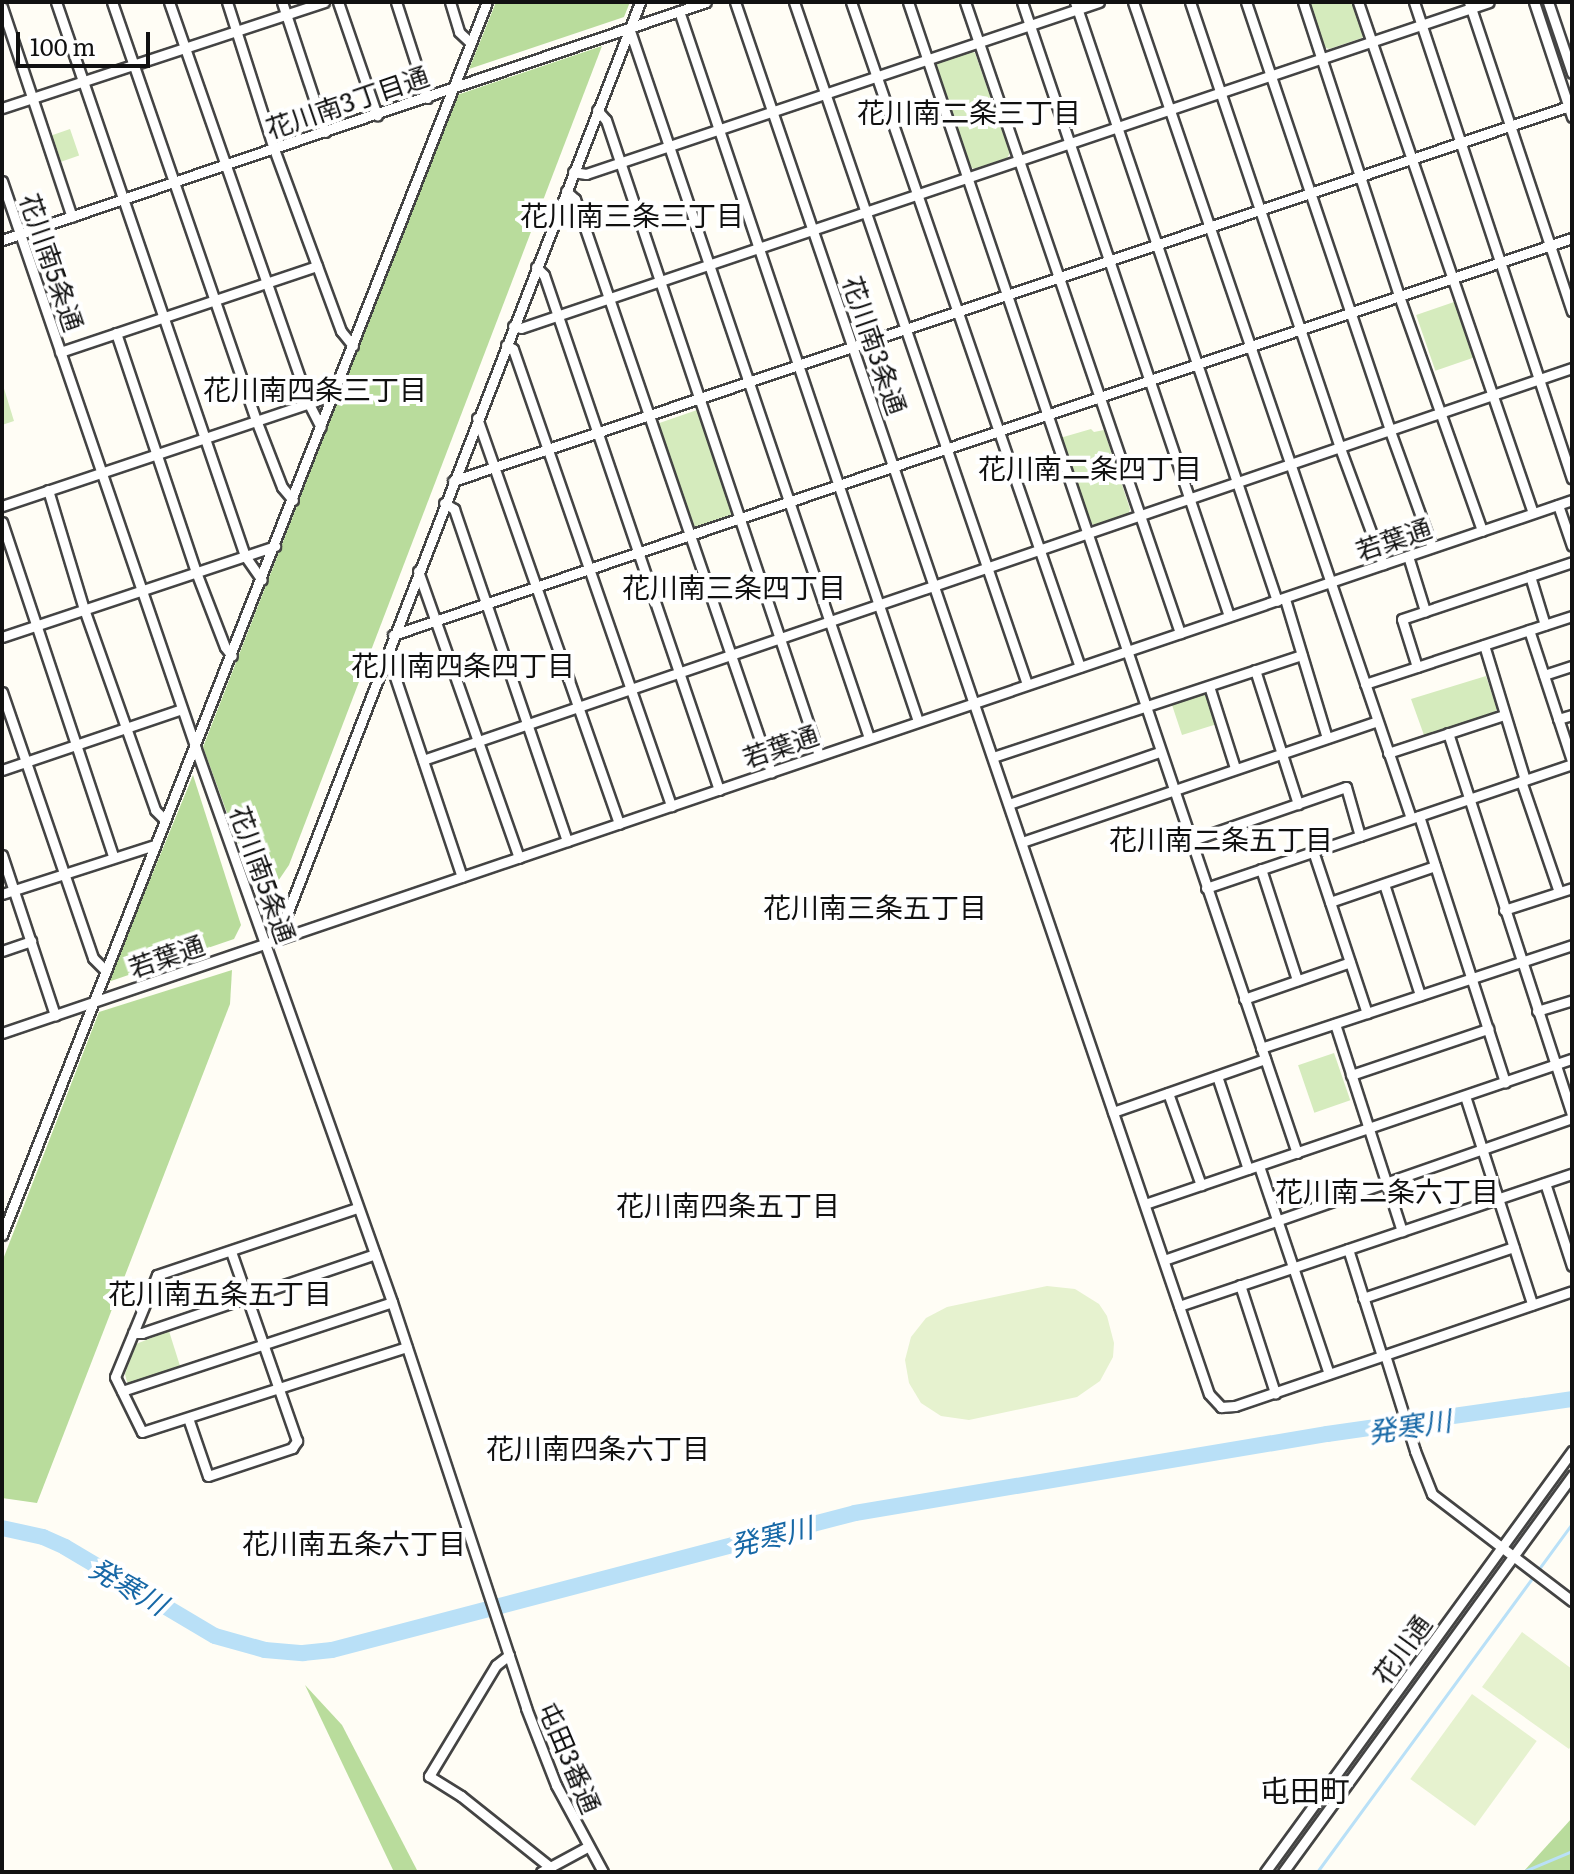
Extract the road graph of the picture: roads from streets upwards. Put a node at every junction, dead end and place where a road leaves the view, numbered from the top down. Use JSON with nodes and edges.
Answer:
{"nodes":[{"id":1,"x":56,"y":2,"type":"edge"},
{"id":2,"x":112,"y":2,"type":"edge"},
{"id":3,"x":169,"y":2,"type":"edge"},
{"id":4,"x":227,"y":2,"type":"edge"},
{"id":5,"x":282,"y":2,"type":"edge"},
{"id":6,"x":324,"y":2,"type":"edge"},
{"id":7,"x":338,"y":2,"type":"edge"},
{"id":8,"x":396,"y":2,"type":"edge"},
{"id":9,"x":450,"y":2,"type":"edge"},
{"id":10,"x":487,"y":2,"type":"edge"},
{"id":11,"x":640,"y":2,"type":"edge"},
{"id":12,"x":706,"y":2,"type":"edge"},
{"id":13,"x":735,"y":2,"type":"edge"},
{"id":14,"x":794,"y":2,"type":"edge"},
{"id":15,"x":851,"y":2,"type":"edge"},
{"id":16,"x":908,"y":2,"type":"edge"},
{"id":17,"x":965,"y":2,"type":"edge"},
{"id":18,"x":1022,"y":2,"type":"edge"},
{"id":19,"x":1099,"y":2,"type":"edge"},
{"id":20,"x":1133,"y":2,"type":"edge"},
{"id":21,"x":1190,"y":2,"type":"edge"},
{"id":22,"x":1246,"y":2,"type":"edge"},
{"id":23,"x":1303,"y":2,"type":"edge"},
{"id":24,"x":1358,"y":2,"type":"edge"},
{"id":25,"x":1414,"y":2,"type":"edge"},
{"id":26,"x":1489,"y":2,"type":"edge"},
{"id":27,"x":1534,"y":2,"type":"edge"},
{"id":28,"x":1548,"y":2,"type":"edge"},
{"id":29,"x":1470,"y":5,"type":"edge"},
{"id":30,"x":1076,"y":6,"type":"edge"},
{"id":31,"x":2,"y":7,"type":"edge"},
{"id":32,"x":679,"y":11,"type":"junction"},
{"id":33,"x":286,"y":15,"type":"junction"},
{"id":34,"x":1030,"y":25,"type":"junction"},
{"id":35,"x":1421,"y":25,"type":"junction"},
{"id":36,"x":629,"y":28,"type":"junction"},
{"id":37,"x":237,"y":31,"type":"junction"},
{"id":38,"x":978,"y":42,"type":"junction"},
{"id":39,"x":1372,"y":42,"type":"junction"},
{"id":40,"x":471,"y":43,"type":"junction"},
{"id":41,"x":184,"y":48,"type":"junction"},
{"id":42,"x":927,"y":59,"type":"junction"},
{"id":43,"x":1323,"y":59,"type":"junction"},
{"id":44,"x":133,"y":64,"type":"junction"},
{"id":45,"x":1572,"y":73,"type":"edge"},
{"id":46,"x":875,"y":76,"type":"junction"},
{"id":47,"x":1271,"y":76,"type":"junction"},
{"id":48,"x":83,"y":81,"type":"junction"},
{"id":49,"x":453,"y":89,"type":"junction"},
{"id":50,"x":825,"y":92,"type":"junction"},
{"id":51,"x":1222,"y":93,"type":"junction"},
{"id":52,"x":427,"y":98,"type":"junction"},
{"id":53,"x":34,"y":99,"type":"junction"},
{"id":54,"x":2,"y":108,"type":"edge"},
{"id":55,"x":772,"y":109,"type":"junction"},
{"id":56,"x":1571,"y":109,"type":"edge"},
{"id":57,"x":597,"y":110,"type":"junction"},
{"id":58,"x":1170,"y":111,"type":"junction"},
{"id":59,"x":377,"y":115,"type":"junction"},
{"id":60,"x":1511,"y":126,"type":"junction"},
{"id":61,"x":717,"y":128,"type":"junction"},
{"id":62,"x":1118,"y":128,"type":"junction"},
{"id":63,"x":325,"y":132,"type":"junction"},
{"id":64,"x":1461,"y":142,"type":"junction"},
{"id":65,"x":1069,"y":145,"type":"junction"},
{"id":66,"x":668,"y":146,"type":"junction"},
{"id":67,"x":274,"y":149,"type":"junction"},
{"id":68,"x":1411,"y":159,"type":"junction"},
{"id":69,"x":1018,"y":161,"type":"junction"},
{"id":70,"x":619,"y":163,"type":"junction"},
{"id":71,"x":225,"y":166,"type":"junction"},
{"id":72,"x":573,"y":172,"type":"junction"},
{"id":73,"x":1362,"y":176,"type":"junction"},
{"id":74,"x":968,"y":178,"type":"junction"},
{"id":75,"x":2,"y":181,"type":"edge"},
{"id":76,"x":174,"y":183,"type":"junction"},
{"id":77,"x":566,"y":191,"type":"junction"},
{"id":78,"x":1311,"y":193,"type":"junction"},
{"id":79,"x":918,"y":195,"type":"junction"},
{"id":80,"x":124,"y":200,"type":"junction"},
{"id":81,"x":1262,"y":209,"type":"junction"},
{"id":82,"x":866,"y":213,"type":"junction"},
{"id":83,"x":72,"y":217,"type":"junction"},
{"id":84,"x":1210,"y":227,"type":"junction"},
{"id":85,"x":813,"y":230,"type":"junction"},
{"id":86,"x":20,"y":234,"type":"junction"},
{"id":87,"x":1572,"y":238,"type":"edge"},
{"id":88,"x":2,"y":240,"type":"edge"},
{"id":89,"x":1159,"y":244,"type":"junction"},
{"id":90,"x":1550,"y":245,"type":"junction"},
{"id":91,"x":757,"y":249,"type":"junction"},
{"id":92,"x":1110,"y":261,"type":"junction"},
{"id":93,"x":1502,"y":262,"type":"junction"},
{"id":94,"x":708,"y":265,"type":"junction"},
{"id":95,"x":317,"y":266,"type":"junction"},
{"id":96,"x":536,"y":267,"type":"junction"},
{"id":97,"x":1058,"y":278,"type":"junction"},
{"id":98,"x":1452,"y":279,"type":"junction"},
{"id":99,"x":658,"y":282,"type":"junction"},
{"id":100,"x":266,"y":284,"type":"junction"},
{"id":101,"x":1006,"y":295,"type":"junction"},
{"id":102,"x":1399,"y":296,"type":"junction"},
{"id":103,"x":609,"y":298,"type":"junction"},
{"id":104,"x":216,"y":300,"type":"junction"},
{"id":105,"x":1572,"y":311,"type":"edge"},
{"id":106,"x":955,"y":313,"type":"junction"},
{"id":107,"x":1350,"y":313,"type":"junction"},
{"id":108,"x":558,"y":316,"type":"junction"},
{"id":109,"x":163,"y":318,"type":"junction"},
{"id":110,"x":513,"y":326,"type":"junction"},
{"id":111,"x":906,"y":329,"type":"junction"},
{"id":112,"x":1302,"y":329,"type":"junction"},
{"id":113,"x":116,"y":333,"type":"junction"},
{"id":114,"x":506,"y":345,"type":"junction"},
{"id":115,"x":353,"y":346,"type":"junction"},
{"id":116,"x":853,"y":347,"type":"junction"},
{"id":117,"x":1250,"y":347,"type":"junction"},
{"id":118,"x":60,"y":352,"type":"junction"},
{"id":119,"x":1198,"y":365,"type":"junction"},
{"id":120,"x":796,"y":367,"type":"junction"},
{"id":121,"x":1572,"y":368,"type":"edge"},
{"id":122,"x":1540,"y":379,"type":"junction"},
{"id":123,"x":1149,"y":381,"type":"junction"},
{"id":124,"x":748,"y":383,"type":"junction"},
{"id":125,"x":334,"y":395,"type":"junction"},
{"id":126,"x":1490,"y":396,"type":"junction"},
{"id":127,"x":1100,"y":398,"type":"junction"},
{"id":128,"x":698,"y":400,"type":"junction"},
{"id":129,"x":308,"y":402,"type":"junction"},
{"id":130,"x":1442,"y":413,"type":"junction"},
{"id":131,"x":1049,"y":415,"type":"junction"},
{"id":132,"x":648,"y":417,"type":"junction"},
{"id":133,"x":477,"y":418,"type":"junction"},
{"id":134,"x":256,"y":420,"type":"junction"},
{"id":135,"x":321,"y":427,"type":"junction"},
{"id":136,"x":1390,"y":431,"type":"junction"},
{"id":137,"x":1000,"y":432,"type":"junction"},
{"id":138,"x":596,"y":435,"type":"junction"},
{"id":139,"x":205,"y":437,"type":"junction"},
{"id":140,"x":1340,"y":448,"type":"junction"},
{"id":141,"x":947,"y":450,"type":"junction"},
{"id":142,"x":549,"y":451,"type":"junction"},
{"id":143,"x":155,"y":454,"type":"junction"},
{"id":144,"x":1290,"y":465,"type":"junction"},
{"id":145,"x":894,"y":468,"type":"junction"},
{"id":146,"x":497,"y":469,"type":"junction"},
{"id":147,"x":101,"y":473,"type":"junction"},
{"id":148,"x":1572,"y":479,"type":"edge"},
{"id":149,"x":453,"y":481,"type":"junction"},
{"id":150,"x":1239,"y":482,"type":"junction"},
{"id":151,"x":839,"y":486,"type":"junction"},
{"id":152,"x":48,"y":490,"type":"junction"},
{"id":153,"x":1190,"y":499,"type":"junction"},
{"id":154,"x":293,"y":500,"type":"junction"},
{"id":155,"x":1572,"y":500,"type":"edge"},
{"id":156,"x":790,"y":502,"type":"junction"},
{"id":157,"x":444,"y":503,"type":"junction"},
{"id":158,"x":1558,"y":505,"type":"junction"},
{"id":159,"x":2,"y":506,"type":"edge"},
{"id":160,"x":1533,"y":513,"type":"junction"},
{"id":161,"x":1139,"y":516,"type":"junction"},
{"id":162,"x":740,"y":519,"type":"junction"},
{"id":163,"x":2,"y":522,"type":"edge"},
{"id":164,"x":1482,"y":531,"type":"junction"},
{"id":165,"x":1088,"y":533,"type":"junction"},
{"id":166,"x":691,"y":536,"type":"junction"},
{"id":167,"x":275,"y":546,"type":"junction"},
{"id":168,"x":1572,"y":546,"type":"edge"},
{"id":169,"x":1432,"y":547,"type":"junction"},
{"id":170,"x":1037,"y":551,"type":"junction"},
{"id":171,"x":638,"y":553,"type":"junction"},
{"id":172,"x":245,"y":556,"type":"junction"},
{"id":173,"x":1408,"y":556,"type":"junction"},
{"id":174,"x":1572,"y":562,"type":"edge"},
{"id":175,"x":1383,"y":564,"type":"junction"},
{"id":176,"x":988,"y":568,"type":"junction"},
{"id":177,"x":589,"y":570,"type":"junction"},
{"id":178,"x":418,"y":571,"type":"junction"},
{"id":179,"x":196,"y":572,"type":"junction"},
{"id":180,"x":1530,"y":576,"type":"junction"},
{"id":181,"x":262,"y":580,"type":"junction"},
{"id":182,"x":1332,"y":583,"type":"junction"},
{"id":183,"x":934,"y":586,"type":"junction"},
{"id":184,"x":538,"y":587,"type":"junction"},
{"id":185,"x":141,"y":590,"type":"junction"},
{"id":186,"x":1281,"y":600,"type":"junction"},
{"id":187,"x":486,"y":604,"type":"junction"},
{"id":188,"x":879,"y":604,"type":"junction"},
{"id":189,"x":84,"y":609,"type":"junction"},
{"id":190,"x":1425,"y":611,"type":"junction"},
{"id":191,"x":1229,"y":616,"type":"junction"},
{"id":192,"x":1572,"y":616,"type":"edge"},
{"id":193,"x":436,"y":621,"type":"junction"},
{"id":194,"x":829,"y":621,"type":"junction"},
{"id":195,"x":36,"y":625,"type":"junction"},
{"id":196,"x":1545,"y":625,"type":"junction"},
{"id":197,"x":1529,"y":630,"type":"junction"},
{"id":198,"x":1180,"y":633,"type":"junction"},
{"id":199,"x":393,"y":635,"type":"junction"},
{"id":200,"x":2,"y":637,"type":"edge"},
{"id":201,"x":780,"y":638,"type":"junction"},
{"id":202,"x":1484,"y":645,"type":"junction"},
{"id":203,"x":1129,"y":651,"type":"junction"},
{"id":204,"x":729,"y":655,"type":"junction"},
{"id":205,"x":1302,"y":655,"type":"junction"},
{"id":206,"x":232,"y":656,"type":"junction"},
{"id":207,"x":385,"y":656,"type":"junction"},
{"id":208,"x":1572,"y":666,"type":"edge"},
{"id":209,"x":1080,"y":667,"type":"junction"},
{"id":210,"x":1417,"y":667,"type":"junction"},
{"id":211,"x":1255,"y":670,"type":"junction"},
{"id":212,"x":678,"y":673,"type":"junction"},
{"id":213,"x":1544,"y":675,"type":"junction"},
{"id":214,"x":1027,"y":684,"type":"junction"},
{"id":215,"x":1365,"y":684,"type":"junction"},
{"id":216,"x":1209,"y":686,"type":"junction"},
{"id":217,"x":629,"y":690,"type":"junction"},
{"id":218,"x":2,"y":692,"type":"edge"},
{"id":219,"x":974,"y":702,"type":"junction"},
{"id":220,"x":580,"y":706,"type":"junction"},
{"id":221,"x":1144,"y":707,"type":"junction"},
{"id":222,"x":182,"y":709,"type":"junction"},
{"id":223,"x":1504,"y":715,"type":"junction"},
{"id":224,"x":1572,"y":715,"type":"edge"},
{"id":225,"x":1558,"y":719,"type":"junction"},
{"id":226,"x":918,"y":721,"type":"junction"},
{"id":227,"x":1377,"y":721,"type":"junction"},
{"id":228,"x":527,"y":724,"type":"junction"},
{"id":229,"x":126,"y":727,"type":"junction"},
{"id":230,"x":1448,"y":733,"type":"junction"},
{"id":231,"x":869,"y":738,"type":"junction"},
{"id":232,"x":1327,"y":738,"type":"junction"},
{"id":233,"x":477,"y":741,"type":"junction"},
{"id":234,"x":77,"y":744,"type":"junction"},
{"id":235,"x":196,"y":749,"type":"junction"},
{"id":236,"x":1159,"y":752,"type":"junction"},
{"id":237,"x":1280,"y":753,"type":"junction"},
{"id":238,"x":1388,"y":753,"type":"junction"},
{"id":239,"x":819,"y":755,"type":"junction"},
{"id":240,"x":993,"y":757,"type":"junction"},
{"id":241,"x":423,"y":760,"type":"junction"},
{"id":242,"x":27,"y":762,"type":"junction"},
{"id":243,"x":1572,"y":762,"type":"edge"},
{"id":244,"x":1235,"y":768,"type":"junction"},
{"id":245,"x":2,"y":770,"type":"edge"},
{"id":246,"x":771,"y":772,"type":"junction"},
{"id":247,"x":1523,"y":780,"type":"junction"},
{"id":248,"x":1172,"y":789,"type":"junction"},
{"id":249,"x":719,"y":790,"type":"junction"},
{"id":250,"x":1468,"y":799,"type":"junction"},
{"id":251,"x":1009,"y":804,"type":"junction"},
{"id":252,"x":1298,"y":804,"type":"junction"},
{"id":253,"x":671,"y":806,"type":"junction"},
{"id":254,"x":1415,"y":817,"type":"junction"},
{"id":255,"x":165,"y":820,"type":"junction"},
{"id":256,"x":619,"y":824,"type":"junction"},
{"id":257,"x":1360,"y":836,"type":"junction"},
{"id":258,"x":567,"y":841,"type":"junction"},
{"id":259,"x":1190,"y":841,"type":"junction"},
{"id":260,"x":1022,"y":842,"type":"junction"},
{"id":261,"x":155,"y":845,"type":"junction"},
{"id":262,"x":1313,"y":851,"type":"junction"},
{"id":263,"x":2,"y":855,"type":"edge"},
{"id":264,"x":113,"y":856,"type":"junction"},
{"id":265,"x":519,"y":858,"type":"junction"},
{"id":266,"x":1435,"y":866,"type":"junction"},
{"id":267,"x":1261,"y":869,"type":"junction"},
{"id":268,"x":65,"y":873,"type":"junction"},
{"id":269,"x":462,"y":877,"type":"junction"},
{"id":270,"x":1384,"y":884,"type":"junction"},
{"id":271,"x":1206,"y":888,"type":"junction"},
{"id":272,"x":1572,"y":888,"type":"edge"},
{"id":273,"x":14,"y":890,"type":"junction"},
{"id":274,"x":1559,"y":892,"type":"junction"},
{"id":275,"x":2,"y":894,"type":"edge"},
{"id":276,"x":1330,"y":902,"type":"junction"},
{"id":277,"x":1504,"y":910,"type":"junction"},
{"id":278,"x":277,"y":940,"type":"junction"},
{"id":279,"x":31,"y":941,"type":"junction"},
{"id":280,"x":266,"y":944,"type":"junction"},
{"id":281,"x":1572,"y":945,"type":"edge"},
{"id":282,"x":2,"y":951,"type":"edge"},
{"id":283,"x":1350,"y":962,"type":"junction"},
{"id":284,"x":1522,"y":963,"type":"junction"},
{"id":285,"x":106,"y":971,"type":"junction"},
{"id":286,"x":1472,"y":978,"type":"junction"},
{"id":287,"x":1297,"y":980,"type":"junction"},
{"id":288,"x":1420,"y":995,"type":"junction"},
{"id":289,"x":1244,"y":999,"type":"junction"},
{"id":290,"x":1572,"y":1000,"type":"edge"},
{"id":291,"x":94,"y":1002,"type":"junction"},
{"id":292,"x":1537,"y":1011,"type":"junction"},
{"id":293,"x":1367,"y":1013,"type":"junction"},
{"id":294,"x":55,"y":1015,"type":"junction"},
{"id":295,"x":1335,"y":1024,"type":"junction"},
{"id":296,"x":1488,"y":1029,"type":"junction"},
{"id":297,"x":2,"y":1033,"type":"edge"},
{"id":298,"x":1261,"y":1048,"type":"junction"},
{"id":299,"x":1265,"y":1059,"type":"junction"},
{"id":300,"x":1572,"y":1059,"type":"edge"},
{"id":301,"x":1555,"y":1065,"type":"junction"},
{"id":302,"x":1351,"y":1075,"type":"junction"},
{"id":303,"x":1217,"y":1076,"type":"junction"},
{"id":304,"x":1505,"y":1082,"type":"junction"},
{"id":305,"x":1168,"y":1093,"type":"junction"},
{"id":306,"x":1465,"y":1096,"type":"junction"},
{"id":307,"x":1113,"y":1112,"type":"junction"},
{"id":308,"x":1572,"y":1116,"type":"edge"},
{"id":309,"x":1369,"y":1129,"type":"junction"},
{"id":310,"x":1481,"y":1150,"type":"junction"},
{"id":311,"x":1297,"y":1153,"type":"junction"},
{"id":312,"x":1259,"y":1166,"type":"junction"},
{"id":313,"x":1248,"y":1169,"type":"junction"},
{"id":314,"x":1572,"y":1174,"type":"edge"},
{"id":315,"x":1386,"y":1183,"type":"junction"},
{"id":316,"x":1545,"y":1183,"type":"junction"},
{"id":317,"x":1201,"y":1185,"type":"junction"},
{"id":318,"x":1498,"y":1199,"type":"junction"},
{"id":319,"x":1145,"y":1204,"type":"junction"},
{"id":320,"x":357,"y":1208,"type":"junction"},
{"id":321,"x":1278,"y":1220,"type":"junction"},
{"id":322,"x":1402,"y":1231,"type":"junction"},
{"id":323,"x":2,"y":1235,"type":"edge"},
{"id":324,"x":1514,"y":1247,"type":"junction"},
{"id":325,"x":1348,"y":1249,"type":"junction"},
{"id":326,"x":231,"y":1251,"type":"junction"},
{"id":327,"x":375,"y":1254,"type":"junction"},
{"id":328,"x":1164,"y":1260,"type":"junction"},
{"id":329,"x":1572,"y":1266,"type":"edge"},
{"id":330,"x":1294,"y":1268,"type":"junction"},
{"id":331,"x":1240,"y":1285,"type":"junction"},
{"id":332,"x":1572,"y":1291,"type":"edge"},
{"id":333,"x":247,"y":1298,"type":"junction"},
{"id":334,"x":1363,"y":1298,"type":"junction"},
{"id":335,"x":392,"y":1302,"type":"junction"},
{"id":336,"x":1532,"y":1304,"type":"junction"},
{"id":337,"x":1179,"y":1306,"type":"junction"},
{"id":338,"x":133,"y":1333,"type":"junction"},
{"id":339,"x":263,"y":1345,"type":"junction"},
{"id":340,"x":407,"y":1347,"type":"junction"},
{"id":341,"x":1383,"y":1355,"type":"junction"},
{"id":342,"x":1329,"y":1374,"type":"junction"},
{"id":343,"x":277,"y":1390,"type":"junction"},
{"id":344,"x":122,"y":1391,"type":"junction"},
{"id":345,"x":1275,"y":1393,"type":"junction"},
{"id":346,"x":188,"y":1418,"type":"junction"},
{"id":347,"x":1572,"y":1451,"type":"edge"},
{"id":348,"x":1572,"y":1475,"type":"edge"},
{"id":349,"x":1502,"y":1548,"type":"junction"},
{"id":350,"x":1513,"y":1557,"type":"junction"},
{"id":351,"x":1572,"y":1601,"type":"edge"},
{"id":352,"x":509,"y":1655,"type":"junction"},
{"id":353,"x":587,"y":1847,"type":"junction"},
{"id":354,"x":545,"y":1870,"type":"edge"},
{"id":355,"x":603,"y":1872,"type":"edge"},
{"id":356,"x":1265,"y":1872,"type":"edge"},
{"id":357,"x":1283,"y":1872,"type":"edge"}],
"edges":[{"from":1,"to":48,"type":"street"},
{"from":2,"to":44,"type":"street"},
{"from":3,"to":41,"type":"street"},
{"from":4,"to":37,"type":"street"},
{"from":5,"to":33,"type":"street"},
{"from":6,"to":33,"type":"street"},
{"from":7,"to":59,"type":"street"},
{"from":8,"to":52,"type":"street"},
{"from":9,"to":40,"type":"street"},
{"from":10,"to":40,"type":"street"},
{"from":11,"to":36,"type":"street"},
{"from":12,"to":32,"type":"street","name":"花川南3丁目通"},
{"from":13,"to":55,"type":"street","name":"花川南3条通"},
{"from":14,"to":50,"type":"street"},
{"from":15,"to":46,"type":"street"},
{"from":16,"to":42,"type":"street"},
{"from":17,"to":38,"type":"street"},
{"from":18,"to":34,"type":"street"},
{"from":19,"to":30,"type":"street"},
{"from":20,"to":58,"type":"street"},
{"from":21,"to":51,"type":"street"},
{"from":22,"to":47,"type":"street"},
{"from":23,"to":43,"type":"street"},
{"from":24,"to":39,"type":"street"},
{"from":25,"to":35,"type":"street"},
{"from":26,"to":29,"type":"street"},
{"from":27,"to":56,"type":"street"},
{"from":28,"to":45,"type":"street"},
{"from":29,"to":35,"type":"street"},
{"from":29,"to":60,"type":"street"},
{"from":30,"to":34,"type":"street"},
{"from":30,"to":62,"type":"street"},
{"from":31,"to":53,"type":"street"},
{"from":32,"to":36,"type":"street","name":"花川南3丁目通"},
{"from":32,"to":61,"type":"street"},
{"from":33,"to":37,"type":"street"},
{"from":33,"to":63,"type":"street"},
{"from":34,"to":38,"type":"street"},
{"from":34,"to":65,"type":"street"},
{"from":35,"to":39,"type":"street"},
{"from":35,"to":64,"type":"street"},
{"from":36,"to":49,"type":"street","name":"花川南3丁目通"},
{"from":36,"to":57,"type":"street"},
{"from":36,"to":66,"type":"street"},
{"from":37,"to":41,"type":"street"},
{"from":37,"to":67,"type":"street"},
{"from":38,"to":42,"type":"street"},
{"from":38,"to":69,"type":"street"},
{"from":39,"to":43,"type":"street"},
{"from":39,"to":68,"type":"street"},
{"from":40,"to":49,"type":"street"},
{"from":41,"to":44,"type":"street"},
{"from":41,"to":71,"type":"street"},
{"from":42,"to":46,"type":"street"},
{"from":42,"to":74,"type":"street"},
{"from":43,"to":47,"type":"street"},
{"from":43,"to":73,"type":"street"},
{"from":44,"to":48,"type":"street"},
{"from":44,"to":76,"type":"street"},
{"from":46,"to":50,"type":"street"},
{"from":46,"to":79,"type":"street"},
{"from":47,"to":51,"type":"street"},
{"from":47,"to":78,"type":"street"},
{"from":48,"to":53,"type":"street"},
{"from":48,"to":80,"type":"street"},
{"from":49,"to":52,"type":"street","name":"花川南3丁目通"},
{"from":49,"to":115,"type":"street"},
{"from":50,"to":55,"type":"street"},
{"from":50,"to":82,"type":"street"},
{"from":51,"to":58,"type":"street"},
{"from":51,"to":81,"type":"street"},
{"from":52,"to":59,"type":"street","name":"花川南3丁目通"},
{"from":53,"to":54,"type":"street"},
{"from":53,"to":83,"type":"street"},
{"from":55,"to":61,"type":"street"},
{"from":55,"to":85,"type":"street","name":"花川南3条通"},
{"from":56,"to":60,"type":"street"},
{"from":57,"to":70,"type":"street"},
{"from":57,"to":72,"type":"street"},
{"from":58,"to":62,"type":"street"},
{"from":58,"to":84,"type":"street"},
{"from":59,"to":63,"type":"street","name":"花川南3丁目通"},
{"from":60,"to":64,"type":"street"},
{"from":60,"to":90,"type":"street"},
{"from":61,"to":66,"type":"street"},
{"from":61,"to":91,"type":"street"},
{"from":62,"to":65,"type":"street"},
{"from":62,"to":89,"type":"street"},
{"from":63,"to":67,"type":"street","name":"花川南3丁目通"},
{"from":64,"to":68,"type":"street"},
{"from":64,"to":93,"type":"street"},
{"from":65,"to":69,"type":"street"},
{"from":65,"to":92,"type":"street"},
{"from":66,"to":70,"type":"street"},
{"from":66,"to":94,"type":"street"},
{"from":67,"to":71,"type":"street","name":"花川南3丁目通"},
{"from":67,"to":95,"type":"street"},
{"from":68,"to":73,"type":"street"},
{"from":68,"to":98,"type":"street"},
{"from":69,"to":74,"type":"street"},
{"from":69,"to":97,"type":"street"},
{"from":70,"to":72,"type":"street"},
{"from":70,"to":99,"type":"street"},
{"from":71,"to":76,"type":"street","name":"花川南3丁目通"},
{"from":71,"to":100,"type":"street"},
{"from":72,"to":77,"type":"street"},
{"from":73,"to":78,"type":"street"},
{"from":73,"to":102,"type":"street"},
{"from":74,"to":79,"type":"street"},
{"from":74,"to":101,"type":"street"},
{"from":75,"to":86,"type":"street","name":"花川南5条通"},
{"from":76,"to":80,"type":"street","name":"花川南3丁目通"},
{"from":76,"to":104,"type":"street"},
{"from":77,"to":96,"type":"street"},
{"from":77,"to":103,"type":"street"},
{"from":78,"to":81,"type":"street"},
{"from":78,"to":107,"type":"street"},
{"from":79,"to":82,"type":"street"},
{"from":79,"to":106,"type":"street"},
{"from":80,"to":83,"type":"street","name":"花川南3丁目通"},
{"from":80,"to":109,"type":"street"},
{"from":81,"to":84,"type":"street"},
{"from":81,"to":112,"type":"street"},
{"from":82,"to":85,"type":"street"},
{"from":82,"to":111,"type":"street"},
{"from":83,"to":86,"type":"street","name":"花川南3丁目通"},
{"from":84,"to":89,"type":"street"},
{"from":84,"to":117,"type":"street"},
{"from":85,"to":91,"type":"street"},
{"from":85,"to":116,"type":"street","name":"花川南3条通"},
{"from":86,"to":88,"type":"street","name":"花川南3丁目通"},
{"from":86,"to":118,"type":"street","name":"花川南5条通"},
{"from":87,"to":90,"type":"street"},
{"from":89,"to":92,"type":"street"},
{"from":89,"to":119,"type":"street"},
{"from":90,"to":93,"type":"street"},
{"from":90,"to":105,"type":"street"},
{"from":91,"to":94,"type":"street"},
{"from":91,"to":120,"type":"street"},
{"from":92,"to":97,"type":"street"},
{"from":92,"to":123,"type":"street"},
{"from":93,"to":98,"type":"street"},
{"from":93,"to":122,"type":"street"},
{"from":94,"to":99,"type":"street"},
{"from":94,"to":124,"type":"street"},
{"from":95,"to":100,"type":"street"},
{"from":95,"to":115,"type":"street"},
{"from":96,"to":108,"type":"street"},
{"from":96,"to":110,"type":"street"},
{"from":97,"to":101,"type":"street"},
{"from":97,"to":127,"type":"street"},
{"from":98,"to":102,"type":"street"},
{"from":98,"to":126,"type":"street"},
{"from":99,"to":103,"type":"street"},
{"from":99,"to":128,"type":"street"},
{"from":100,"to":104,"type":"street"},
{"from":100,"to":129,"type":"street"},
{"from":101,"to":106,"type":"street"},
{"from":101,"to":131,"type":"street"},
{"from":102,"to":107,"type":"street"},
{"from":102,"to":130,"type":"street"},
{"from":103,"to":108,"type":"street"},
{"from":103,"to":132,"type":"street"},
{"from":104,"to":109,"type":"street"},
{"from":104,"to":134,"type":"street"},
{"from":106,"to":111,"type":"street"},
{"from":106,"to":137,"type":"street"},
{"from":107,"to":112,"type":"street"},
{"from":107,"to":136,"type":"street"},
{"from":108,"to":110,"type":"street"},
{"from":108,"to":138,"type":"street"},
{"from":109,"to":113,"type":"street"},
{"from":109,"to":139,"type":"street"},
{"from":110,"to":114,"type":"street"},
{"from":111,"to":116,"type":"street"},
{"from":111,"to":141,"type":"street"},
{"from":112,"to":117,"type":"street"},
{"from":112,"to":140,"type":"street"},
{"from":113,"to":118,"type":"street"},
{"from":113,"to":143,"type":"street"},
{"from":114,"to":133,"type":"street"},
{"from":114,"to":142,"type":"street"},
{"from":115,"to":125,"type":"street"},
{"from":116,"to":120,"type":"street"},
{"from":116,"to":145,"type":"street","name":"花川南3条通"},
{"from":117,"to":119,"type":"street"},
{"from":117,"to":144,"type":"street"},
{"from":118,"to":147,"type":"street","name":"花川南5条通"},
{"from":119,"to":123,"type":"street"},
{"from":119,"to":150,"type":"street"},
{"from":120,"to":124,"type":"street"},
{"from":120,"to":151,"type":"street"},
{"from":121,"to":122,"type":"street"},
{"from":122,"to":126,"type":"street"},
{"from":122,"to":148,"type":"street"},
{"from":123,"to":127,"type":"street"},
{"from":123,"to":153,"type":"street"},
{"from":124,"to":128,"type":"street"},
{"from":124,"to":156,"type":"street"},
{"from":125,"to":129,"type":"street"},
{"from":125,"to":135,"type":"street"},
{"from":126,"to":130,"type":"street"},
{"from":126,"to":160,"type":"street"},
{"from":127,"to":131,"type":"street"},
{"from":127,"to":161,"type":"street"},
{"from":128,"to":132,"type":"street"},
{"from":128,"to":162,"type":"street"},
{"from":129,"to":134,"type":"street"},
{"from":129,"to":135,"type":"street"},
{"from":130,"to":136,"type":"street"},
{"from":130,"to":164,"type":"street"},
{"from":131,"to":137,"type":"street"},
{"from":131,"to":165,"type":"street"},
{"from":132,"to":138,"type":"street"},
{"from":132,"to":166,"type":"street"},
{"from":133,"to":146,"type":"street"},
{"from":133,"to":149,"type":"street"},
{"from":134,"to":139,"type":"street"},
{"from":134,"to":154,"type":"street"},
{"from":135,"to":154,"type":"street"},
{"from":136,"to":140,"type":"street"},
{"from":136,"to":169,"type":"street"},
{"from":137,"to":141,"type":"street"},
{"from":137,"to":170,"type":"street"},
{"from":138,"to":142,"type":"street"},
{"from":138,"to":171,"type":"street"},
{"from":139,"to":143,"type":"street"},
{"from":139,"to":172,"type":"street"},
{"from":140,"to":144,"type":"street"},
{"from":140,"to":175,"type":"street"},
{"from":141,"to":145,"type":"street"},
{"from":141,"to":176,"type":"street"},
{"from":142,"to":146,"type":"street"},
{"from":142,"to":177,"type":"street"},
{"from":143,"to":147,"type":"street"},
{"from":143,"to":179,"type":"street"},
{"from":144,"to":150,"type":"street"},
{"from":144,"to":182,"type":"street"},
{"from":145,"to":151,"type":"street"},
{"from":145,"to":183,"type":"street","name":"花川南3条通"},
{"from":146,"to":149,"type":"street"},
{"from":146,"to":184,"type":"street"},
{"from":147,"to":152,"type":"street"},
{"from":147,"to":185,"type":"street","name":"花川南5条通"},
{"from":149,"to":157,"type":"street"},
{"from":150,"to":153,"type":"street"},
{"from":150,"to":186,"type":"street"},
{"from":151,"to":156,"type":"street"},
{"from":151,"to":188,"type":"street"},
{"from":152,"to":159,"type":"street"},
{"from":152,"to":189,"type":"street"},
{"from":153,"to":161,"type":"street"},
{"from":153,"to":191,"type":"street"},
{"from":154,"to":167,"type":"street"},
{"from":155,"to":158,"type":"street","name":"若葉通"},
{"from":156,"to":162,"type":"street"},
{"from":156,"to":194,"type":"street"},
{"from":157,"to":178,"type":"street"},
{"from":157,"to":187,"type":"street"},
{"from":158,"to":160,"type":"street","name":"若葉通"},
{"from":158,"to":168,"type":"street"},
{"from":160,"to":164,"type":"street","name":"若葉通"},
{"from":161,"to":165,"type":"street"},
{"from":161,"to":198,"type":"street"},
{"from":162,"to":166,"type":"street"},
{"from":162,"to":201,"type":"street"},
{"from":163,"to":195,"type":"street"},
{"from":164,"to":169,"type":"street","name":"若葉通"},
{"from":165,"to":170,"type":"street"},
{"from":165,"to":203,"type":"street"},
{"from":166,"to":171,"type":"street"},
{"from":166,"to":204,"type":"street"},
{"from":167,"to":172,"type":"street"},
{"from":167,"to":181,"type":"street"},
{"from":169,"to":173,"type":"street","name":"若葉通"},
{"from":170,"to":176,"type":"street"},
{"from":170,"to":209,"type":"street"},
{"from":171,"to":177,"type":"street"},
{"from":171,"to":212,"type":"street"},
{"from":172,"to":179,"type":"street"},
{"from":172,"to":181,"type":"street"},
{"from":173,"to":175,"type":"street","name":"若葉通"},
{"from":173,"to":190,"type":"street"},
{"from":174,"to":180,"type":"street"},
{"from":175,"to":182,"type":"street","name":"若葉通"},
{"from":176,"to":183,"type":"street"},
{"from":176,"to":214,"type":"street"},
{"from":177,"to":184,"type":"street"},
{"from":177,"to":217,"type":"street"},
{"from":178,"to":193,"type":"street"},
{"from":178,"to":199,"type":"street"},
{"from":179,"to":185,"type":"street"},
{"from":179,"to":206,"type":"street"},
{"from":180,"to":190,"type":"street"},
{"from":180,"to":196,"type":"street"},
{"from":181,"to":206,"type":"street"},
{"from":182,"to":186,"type":"street","name":"若葉通"},
{"from":182,"to":215,"type":"street"},
{"from":183,"to":188,"type":"street"},
{"from":183,"to":219,"type":"street","name":"花川南3条通"},
{"from":184,"to":187,"type":"street"},
{"from":184,"to":220,"type":"street"},
{"from":185,"to":189,"type":"street"},
{"from":185,"to":222,"type":"street","name":"花川南5条通"},
{"from":186,"to":191,"type":"street","name":"若葉通"},
{"from":186,"to":205,"type":"street"},
{"from":187,"to":193,"type":"street"},
{"from":187,"to":228,"type":"street"},
{"from":188,"to":194,"type":"street"},
{"from":188,"to":226,"type":"street"},
{"from":189,"to":195,"type":"street"},
{"from":189,"to":229,"type":"street"},
{"from":190,"to":210,"type":"street"},
{"from":191,"to":198,"type":"street","name":"若葉通"},
{"from":192,"to":196,"type":"street"},
{"from":193,"to":199,"type":"street"},
{"from":193,"to":233,"type":"street"},
{"from":194,"to":201,"type":"street"},
{"from":194,"to":231,"type":"street"},
{"from":195,"to":200,"type":"street"},
{"from":195,"to":234,"type":"street"},
{"from":196,"to":197,"type":"street"},
{"from":197,"to":202,"type":"street"},
{"from":197,"to":213,"type":"street"},
{"from":198,"to":203,"type":"street","name":"若葉通"},
{"from":199,"to":207,"type":"street"},
{"from":201,"to":204,"type":"street"},
{"from":201,"to":239,"type":"street"},
{"from":202,"to":210,"type":"street"},
{"from":202,"to":223,"type":"street"},
{"from":203,"to":209,"type":"street","name":"若葉通"},
{"from":203,"to":221,"type":"street"},
{"from":204,"to":212,"type":"street"},
{"from":204,"to":246,"type":"street"},
{"from":205,"to":211,"type":"street"},
{"from":205,"to":232,"type":"street"},
{"from":206,"to":235,"type":"street"},
{"from":207,"to":241,"type":"street"},
{"from":207,"to":278,"type":"street"},
{"from":208,"to":213,"type":"street"},
{"from":209,"to":214,"type":"street","name":"若葉通"},
{"from":210,"to":215,"type":"street"},
{"from":211,"to":216,"type":"street"},
{"from":211,"to":237,"type":"street"},
{"from":212,"to":217,"type":"street"},
{"from":212,"to":249,"type":"street"},
{"from":213,"to":225,"type":"street"},
{"from":214,"to":219,"type":"street","name":"若葉通"},
{"from":215,"to":227,"type":"street"},
{"from":216,"to":221,"type":"street"},
{"from":216,"to":244,"type":"street"},
{"from":217,"to":220,"type":"street"},
{"from":217,"to":253,"type":"street"},
{"from":218,"to":242,"type":"street"},
{"from":219,"to":226,"type":"street","name":"若葉通"},
{"from":219,"to":240,"type":"street","name":"花川南3条通"},
{"from":220,"to":228,"type":"street"},
{"from":220,"to":256,"type":"street"},
{"from":221,"to":236,"type":"street"},
{"from":221,"to":240,"type":"street"},
{"from":222,"to":229,"type":"street"},
{"from":222,"to":235,"type":"street","name":"花川南5条通"},
{"from":223,"to":230,"type":"street"},
{"from":223,"to":247,"type":"street"},
{"from":224,"to":225,"type":"street"},
{"from":225,"to":243,"type":"street"},
{"from":226,"to":231,"type":"street","name":"若葉通"},
{"from":227,"to":232,"type":"street"},
{"from":227,"to":238,"type":"street"},
{"from":228,"to":233,"type":"street"},
{"from":228,"to":258,"type":"street"},
{"from":229,"to":234,"type":"street"},
{"from":229,"to":255,"type":"street"},
{"from":230,"to":238,"type":"street"},
{"from":230,"to":250,"type":"street"},
{"from":231,"to":239,"type":"street","name":"若葉通"},
{"from":232,"to":237,"type":"street"},
{"from":233,"to":241,"type":"street"},
{"from":233,"to":265,"type":"street"},
{"from":234,"to":242,"type":"street"},
{"from":234,"to":264,"type":"street"},
{"from":235,"to":255,"type":"street"},
{"from":235,"to":280,"type":"street","name":"花川南5条通"},
{"from":236,"to":248,"type":"street"},
{"from":236,"to":251,"type":"street"},
{"from":237,"to":244,"type":"street"},
{"from":237,"to":252,"type":"street"},
{"from":238,"to":254,"type":"street"},
{"from":239,"to":246,"type":"street","name":"若葉通"},
{"from":240,"to":251,"type":"street","name":"花川南3条通"},
{"from":241,"to":269,"type":"street"},
{"from":242,"to":245,"type":"street"},
{"from":242,"to":268,"type":"street"},
{"from":243,"to":247,"type":"street"},
{"from":244,"to":248,"type":"street"},
{"from":246,"to":249,"type":"street","name":"若葉通"},
{"from":247,"to":250,"type":"street"},
{"from":247,"to":274,"type":"street"},
{"from":248,"to":259,"type":"street"},
{"from":248,"to":260,"type":"street"},
{"from":249,"to":253,"type":"street","name":"若葉通"},
{"from":250,"to":254,"type":"street"},
{"from":250,"to":277,"type":"street"},
{"from":251,"to":260,"type":"street","name":"花川南3条通"},
{"from":252,"to":257,"type":"street"},
{"from":252,"to":259,"type":"street"},
{"from":253,"to":256,"type":"street","name":"若葉通"},
{"from":254,"to":257,"type":"street"},
{"from":254,"to":266,"type":"street"},
{"from":255,"to":261,"type":"street"},
{"from":256,"to":258,"type":"street","name":"若葉通"},
{"from":257,"to":262,"type":"street"},
{"from":258,"to":265,"type":"street","name":"若葉通"},
{"from":259,"to":271,"type":"street"},
{"from":260,"to":307,"type":"street","name":"花川南3条通"},
{"from":261,"to":264,"type":"street"},
{"from":261,"to":285,"type":"street"},
{"from":262,"to":267,"type":"street"},
{"from":262,"to":276,"type":"street"},
{"from":263,"to":273,"type":"street"},
{"from":264,"to":268,"type":"street"},
{"from":265,"to":269,"type":"street","name":"若葉通"},
{"from":266,"to":270,"type":"street"},
{"from":266,"to":286,"type":"street"},
{"from":267,"to":271,"type":"street"},
{"from":267,"to":287,"type":"street"},
{"from":268,"to":273,"type":"street"},
{"from":268,"to":285,"type":"street"},
{"from":269,"to":278,"type":"street","name":"若葉通"},
{"from":270,"to":276,"type":"street"},
{"from":270,"to":288,"type":"street"},
{"from":271,"to":289,"type":"street"},
{"from":272,"to":274,"type":"street"},
{"from":273,"to":275,"type":"street"},
{"from":273,"to":279,"type":"street"},
{"from":274,"to":277,"type":"street"},
{"from":276,"to":283,"type":"street"},
{"from":277,"to":284,"type":"street"},
{"from":278,"to":280,"type":"street","name":"若葉通"},
{"from":279,"to":282,"type":"street"},
{"from":279,"to":294,"type":"street"},
{"from":280,"to":291,"type":"street","name":"若葉通"},
{"from":280,"to":320,"type":"street","name":"花川南5条通"},
{"from":281,"to":284,"type":"street"},
{"from":283,"to":287,"type":"street"},
{"from":283,"to":293,"type":"street"},
{"from":284,"to":286,"type":"street"},
{"from":284,"to":292,"type":"street"},
{"from":285,"to":291,"type":"street"},
{"from":286,"to":288,"type":"street"},
{"from":286,"to":296,"type":"street"},
{"from":287,"to":289,"type":"street"},
{"from":288,"to":293,"type":"street"},
{"from":289,"to":298,"type":"street"},
{"from":290,"to":292,"type":"street"},
{"from":291,"to":294,"type":"street","name":"若葉通"},
{"from":291,"to":323,"type":"street"},
{"from":292,"to":301,"type":"street"},
{"from":293,"to":295,"type":"street"},
{"from":294,"to":297,"type":"street","name":"若葉通"},
{"from":295,"to":298,"type":"street"},
{"from":295,"to":302,"type":"street"},
{"from":296,"to":302,"type":"street"},
{"from":296,"to":304,"type":"street"},
{"from":298,"to":299,"type":"street"},
{"from":299,"to":303,"type":"street"},
{"from":299,"to":311,"type":"street"},
{"from":300,"to":301,"type":"street"},
{"from":301,"to":304,"type":"street"},
{"from":301,"to":308,"type":"street"},
{"from":302,"to":309,"type":"street"},
{"from":303,"to":305,"type":"street"},
{"from":303,"to":313,"type":"street"},
{"from":304,"to":306,"type":"street"},
{"from":305,"to":307,"type":"street"},
{"from":305,"to":317,"type":"street"},
{"from":306,"to":309,"type":"street"},
{"from":306,"to":310,"type":"street"},
{"from":307,"to":319,"type":"street","name":"花川南3条通"},
{"from":308,"to":310,"type":"street"},
{"from":309,"to":311,"type":"street"},
{"from":309,"to":315,"type":"street"},
{"from":310,"to":315,"type":"street"},
{"from":310,"to":318,"type":"street"},
{"from":311,"to":312,"type":"street"},
{"from":312,"to":313,"type":"street"},
{"from":312,"to":321,"type":"street"},
{"from":313,"to":317,"type":"street"},
{"from":314,"to":316,"type":"street"},
{"from":315,"to":321,"type":"street"},
{"from":315,"to":322,"type":"street"},
{"from":316,"to":318,"type":"street"},
{"from":316,"to":329,"type":"street"},
{"from":317,"to":319,"type":"street"},
{"from":318,"to":322,"type":"street"},
{"from":318,"to":324,"type":"street"},
{"from":319,"to":328,"type":"street","name":"花川南3条通"},
{"from":320,"to":326,"type":"street"},
{"from":320,"to":327,"type":"street","name":"花川南5条通"},
{"from":321,"to":328,"type":"street"},
{"from":321,"to":330,"type":"street"},
{"from":322,"to":325,"type":"street"},
{"from":324,"to":334,"type":"street"},
{"from":324,"to":336,"type":"street"},
{"from":325,"to":330,"type":"street"},
{"from":325,"to":334,"type":"street"},
{"from":326,"to":333,"type":"street"},
{"from":326,"to":338,"type":"street"},
{"from":327,"to":333,"type":"street"},
{"from":327,"to":335,"type":"street","name":"花川南5条通"},
{"from":328,"to":337,"type":"street","name":"花川南3条通"},
{"from":330,"to":331,"type":"street"},
{"from":330,"to":342,"type":"street"},
{"from":331,"to":337,"type":"street"},
{"from":331,"to":345,"type":"street"},
{"from":332,"to":336,"type":"street"},
{"from":333,"to":338,"type":"street"},
{"from":333,"to":339,"type":"street"},
{"from":334,"to":341,"type":"street"},
{"from":335,"to":339,"type":"street"},
{"from":335,"to":340,"type":"street","name":"花川南5条通"},
{"from":336,"to":341,"type":"street"},
{"from":337,"to":345,"type":"street","name":"花川南3条通"},
{"from":338,"to":344,"type":"street"},
{"from":339,"to":343,"type":"street"},
{"from":339,"to":344,"type":"street"},
{"from":340,"to":343,"type":"street"},
{"from":340,"to":352,"type":"street","name":"花川南5条通"},
{"from":341,"to":342,"type":"street"},
{"from":341,"to":349,"type":"street"},
{"from":342,"to":345,"type":"street"},
{"from":343,"to":346,"type":"street"},
{"from":343,"to":346,"type":"street"},
{"from":344,"to":346,"type":"street"},
{"from":347,"to":349,"type":"street","name":"花川通"},
{"from":348,"to":350,"type":"street","name":"花川通"},
{"from":349,"to":350,"type":"street"},
{"from":349,"to":356,"type":"street","name":"花川通"},
{"from":350,"to":351,"type":"street"},
{"from":350,"to":357,"type":"street","name":"花川通"},
{"from":352,"to":353,"type":"street","name":"屯田3番通"},
{"from":352,"to":354,"type":"street"},
{"from":353,"to":354,"type":"street"},
{"from":353,"to":355,"type":"street","name":"屯田3番通"}]}
